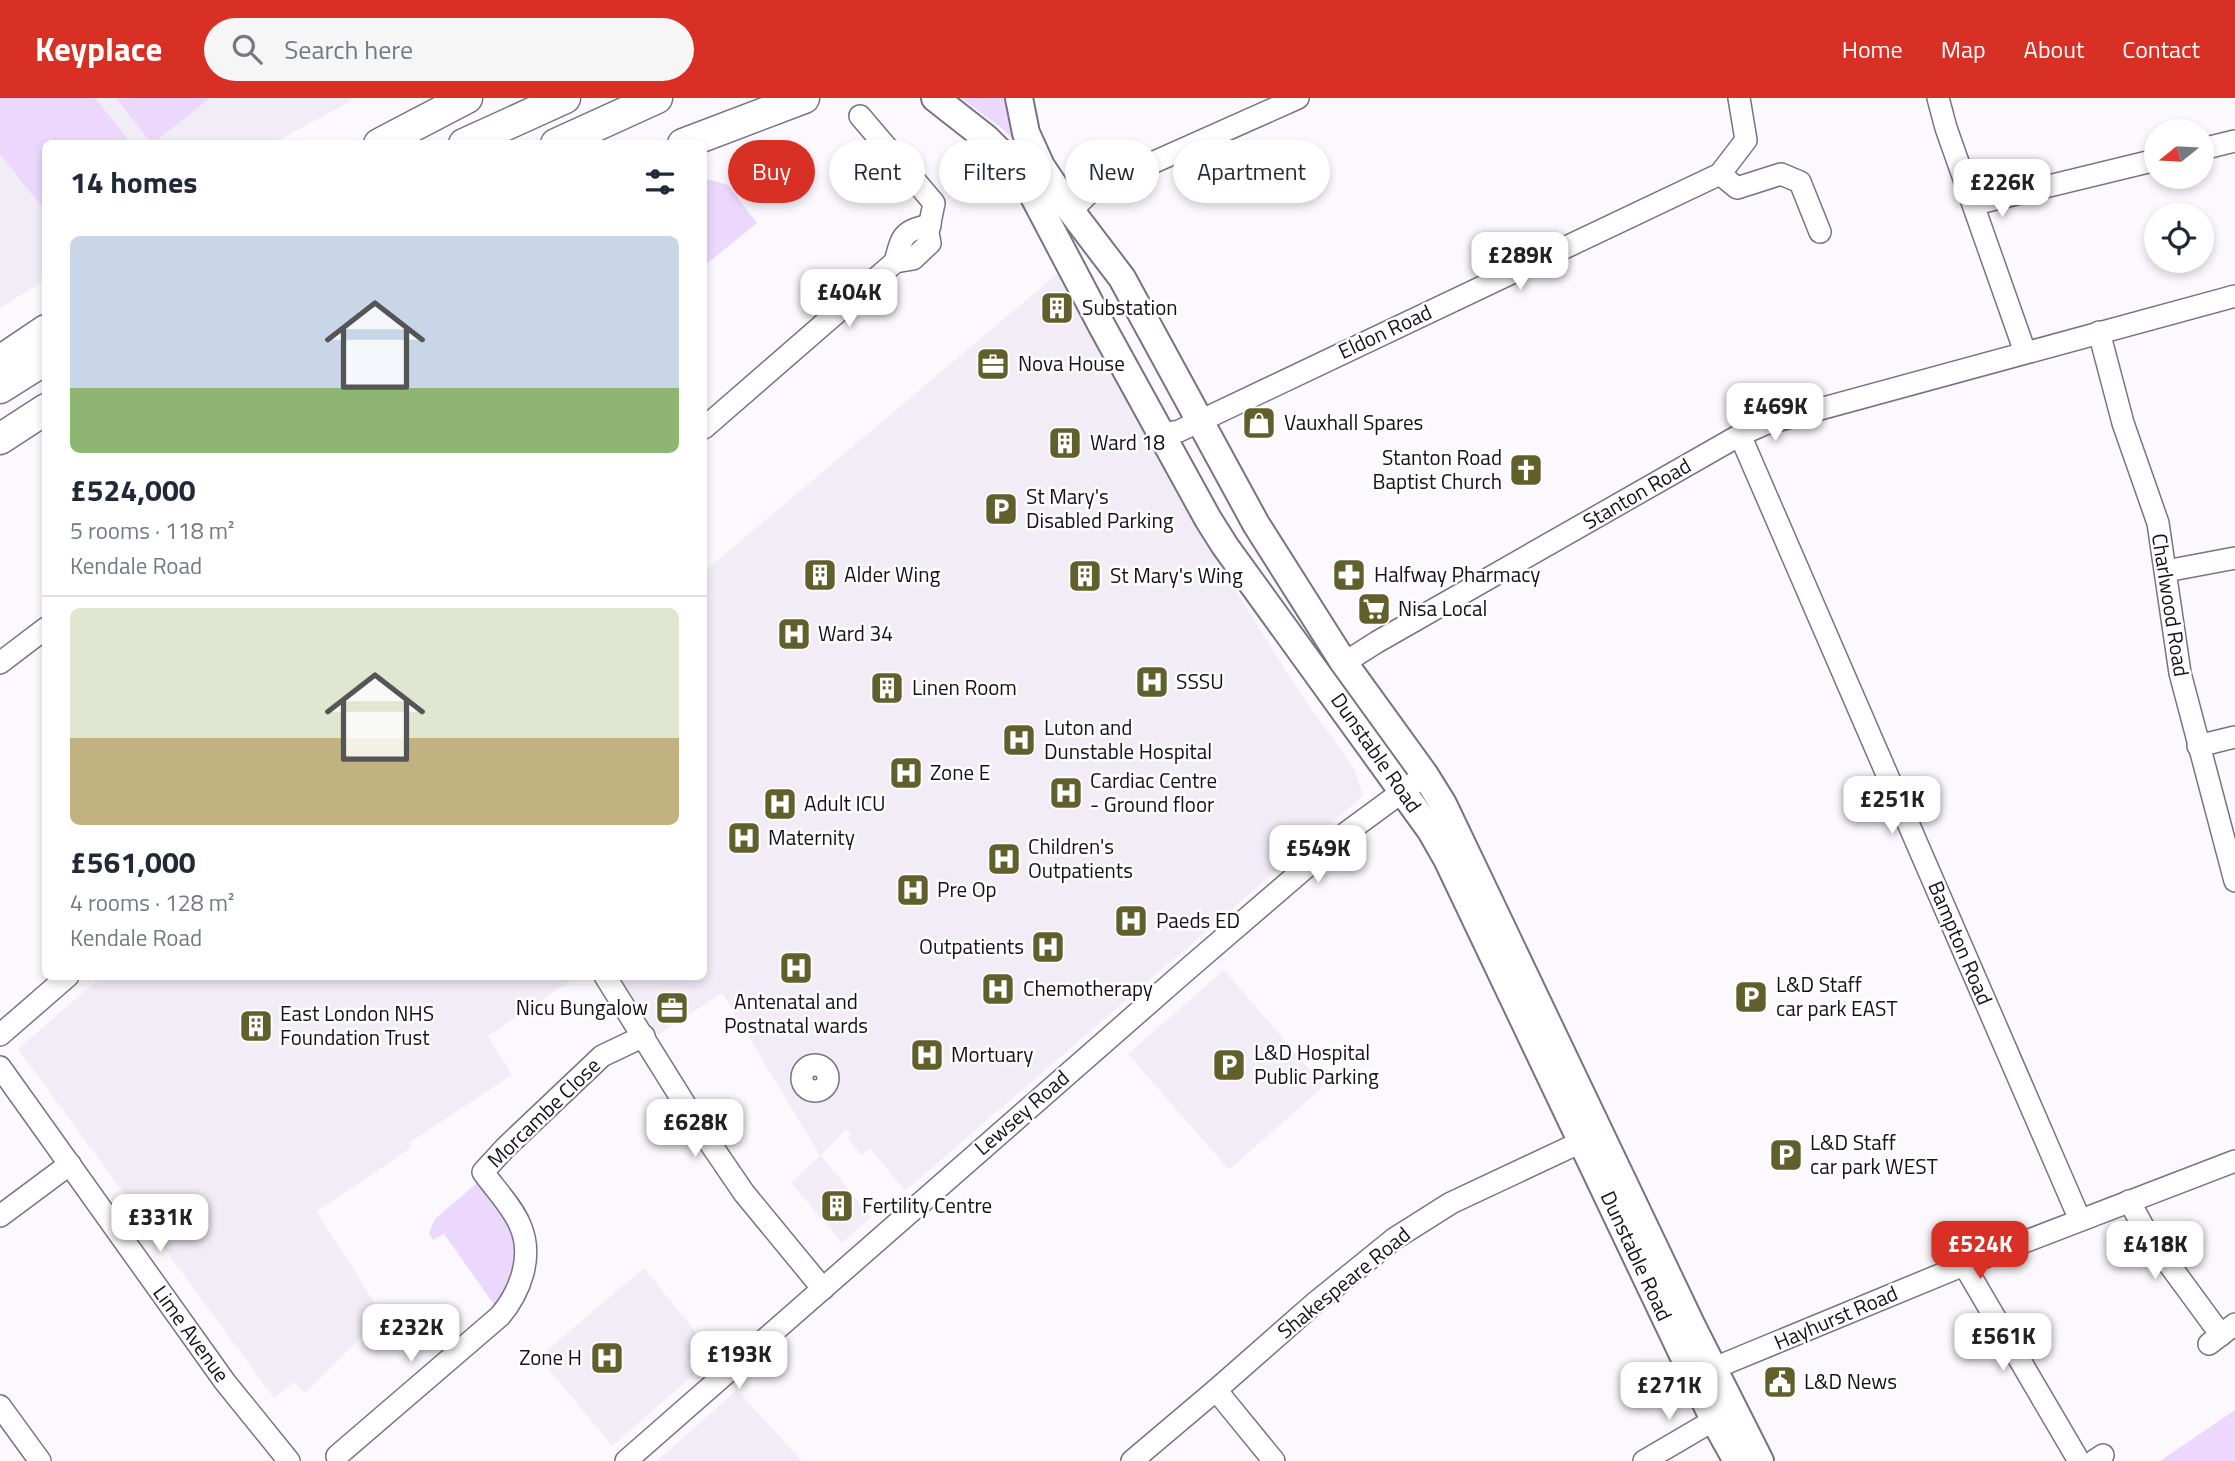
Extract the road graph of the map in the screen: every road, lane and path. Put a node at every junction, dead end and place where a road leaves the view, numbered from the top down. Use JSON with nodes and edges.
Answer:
{"nodes":[{"id":1,"x":467,"y":98,"type":"edge"},
{"id":2,"x":565,"y":98,"type":"edge"},
{"id":3,"x":657,"y":98,"type":"edge"},
{"id":4,"x":804,"y":98,"type":"edge"},
{"id":5,"x":935,"y":98,"type":"edge"},
{"id":6,"x":1020,"y":98,"type":"edge"},
{"id":7,"x":1298,"y":98,"type":"edge"},
{"id":8,"x":1739,"y":98,"type":"edge"},
{"id":9,"x":1938,"y":98,"type":"edge"},
{"id":10,"x":860,"y":116,"type":"dead end"},
{"id":11,"x":387,"y":140,"type":"edge"},
{"id":12,"x":473,"y":140,"type":"edge"},
{"id":13,"x":565,"y":140,"type":"edge"},
{"id":14,"x":694,"y":140,"type":"edge"},
{"id":15,"x":2235,"y":141,"type":"edge"},
{"id":16,"x":2214,"y":146,"type":"edge"},
{"id":17,"x":2144,"y":163,"type":"edge"},
{"id":18,"x":1720,"y":174,"type":"junction"},
{"id":19,"x":1975,"y":204,"type":"junction"},
{"id":20,"x":1071,"y":211,"type":"junction"},
{"id":21,"x":1820,"y":232,"type":"dead end"},
{"id":22,"x":2235,"y":296,"type":"edge"},
{"id":23,"x":2099,"y":332,"type":"junction"},
{"id":24,"x":42,"y":333,"type":"edge"},
{"id":25,"x":2025,"y":352,"type":"junction"},
{"id":26,"x":0,"y":361,"type":"edge"},
{"id":27,"x":42,"y":362,"type":"edge"},
{"id":28,"x":0,"y":388,"type":"edge"},
{"id":29,"x":42,"y":412,"type":"edge"},
{"id":30,"x":1200,"y":419,"type":"junction"},
{"id":31,"x":707,"y":425,"type":"edge"},
{"id":32,"x":1158,"y":428,"type":"junction"},
{"id":33,"x":1740,"y":435,"type":"junction"},
{"id":34,"x":42,"y":436,"type":"edge"},
{"id":35,"x":0,"y":439,"type":"edge"},
{"id":36,"x":0,"y":462,"type":"edge"},
{"id":37,"x":2235,"y":558,"type":"edge"},
{"id":38,"x":2166,"y":571,"type":"junction"},
{"id":39,"x":42,"y":631,"type":"edge"},
{"id":40,"x":0,"y":663,"type":"edge"},
{"id":41,"x":1344,"y":663,"type":"junction"},
{"id":42,"x":2235,"y":737,"type":"edge"},
{"id":43,"x":2198,"y":746,"type":"junction"},
{"id":44,"x":1425,"y":775,"type":"junction"},
{"id":45,"x":1403,"y":792,"type":"junction"},
{"id":46,"x":2235,"y":881,"type":"edge"},
{"id":47,"x":63,"y":980,"type":"edge"},
{"id":48,"x":608,"y":980,"type":"edge"},
{"id":49,"x":0,"y":1035,"type":"edge"},
{"id":50,"x":643,"y":1036,"type":"junction"},
{"id":51,"x":0,"y":1067,"type":"edge"},
{"id":52,"x":1581,"y":1142,"type":"junction"},
{"id":53,"x":2235,"y":1161,"type":"edge"},
{"id":54,"x":69,"y":1164,"type":"junction"},
{"id":55,"x":2129,"y":1201,"type":"junction"},
{"id":56,"x":0,"y":1216,"type":"edge"},
{"id":57,"x":2080,"y":1220,"type":"junction"},
{"id":58,"x":1964,"y":1265,"type":"junction"},
{"id":59,"x":823,"y":1289,"type":"junction"},
{"id":60,"x":2221,"y":1334,"type":"edge"},
{"id":61,"x":1712,"y":1370,"type":"junction"},
{"id":62,"x":1216,"y":1390,"type":"junction"},
{"id":63,"x":0,"y":1406,"type":"edge"},
{"id":64,"x":1714,"y":1420,"type":"junction"},
{"id":65,"x":337,"y":1456,"type":"dead end"},
{"id":66,"x":40,"y":1461,"type":"edge"},
{"id":67,"x":289,"y":1461,"type":"edge"},
{"id":68,"x":626,"y":1461,"type":"edge"},
{"id":69,"x":1132,"y":1461,"type":"edge"},
{"id":70,"x":1274,"y":1461,"type":"edge"},
{"id":71,"x":1644,"y":1461,"type":"edge"},
{"id":72,"x":1737,"y":1461,"type":"edge"},
{"id":73,"x":1760,"y":1461,"type":"edge"},
{"id":74,"x":2079,"y":1461,"type":"edge"}],
"edges":[{"from":1,"to":11,"type":"highway"},
{"from":2,"to":12,"type":"highway"},
{"from":3,"to":13,"type":"highway"},
{"from":4,"to":14,"type":"highway"},
{"from":5,"to":32,"type":"main road","name":"Dunstable Road"},
{"from":6,"to":20,"type":"main road","name":"Dunstable Road"},
{"from":7,"to":20,"type":"street"},
{"from":8,"to":18,"type":"street","name":"Eldon Road"},
{"from":9,"to":19,"type":"street"},
{"from":10,"to":31,"type":"street"},
{"from":15,"to":16,"type":"street"},
{"from":17,"to":19,"type":"street"},
{"from":18,"to":21,"type":"street"},
{"from":18,"to":30,"type":"street","name":"Eldon Road"},
{"from":19,"to":25,"type":"street"},
{"from":20,"to":30,"type":"main road","name":"Dunstable Road"},
{"from":22,"to":23,"type":"street","name":"Stanton Road"},
{"from":23,"to":25,"type":"street","name":"Stanton Road"},
{"from":23,"to":38,"type":"street","name":"Charlwood Road"},
{"from":24,"to":26,"type":"highway"},
{"from":25,"to":33,"type":"street","name":"Stanton Road"},
{"from":27,"to":28,"type":"highway"},
{"from":29,"to":35,"type":"highway"},
{"from":30,"to":32,"type":"street","name":"Eldon Road"},
{"from":30,"to":41,"type":"main road","name":"Dunstable Road"},
{"from":32,"to":45,"type":"main road","name":"Dunstable Road"},
{"from":33,"to":41,"type":"street","name":"Stanton Road"},
{"from":33,"to":57,"type":"street","name":"Bampton Road"},
{"from":34,"to":36,"type":"highway"},
{"from":37,"to":38,"type":"street"},
{"from":38,"to":43,"type":"street","name":"Charlwood Road"},
{"from":39,"to":40,"type":"street"},
{"from":41,"to":44,"type":"main road","name":"Dunstable Road"},
{"from":42,"to":43,"type":"street"},
{"from":43,"to":46,"type":"street","name":"Charlwood Road"},
{"from":44,"to":45,"type":"street","name":"Lewsey Road"},
{"from":44,"to":61,"type":"main road","name":"Dunstable Road"},
{"from":45,"to":52,"type":"main road","name":"Dunstable Road"},
{"from":45,"to":59,"type":"street","name":"Lewsey Road"},
{"from":47,"to":49,"type":"street"},
{"from":48,"to":50,"type":"street"},
{"from":50,"to":59,"type":"street"},
{"from":50,"to":65,"type":"street","name":"Morcambe Close"},
{"from":51,"to":54,"type":"street","name":"Lime Avenue"},
{"from":52,"to":62,"type":"street","name":"Shakespeare Road"},
{"from":52,"to":64,"type":"main road","name":"Dunstable Road"},
{"from":53,"to":55,"type":"street","name":"Hayhurst Road"},
{"from":54,"to":56,"type":"street"},
{"from":54,"to":67,"type":"street","name":"Lime Avenue"},
{"from":55,"to":57,"type":"street","name":"Hayhurst Road"},
{"from":55,"to":60,"type":"street"},
{"from":57,"to":58,"type":"street","name":"Hayhurst Road"},
{"from":58,"to":61,"type":"street","name":"Hayhurst Road"},
{"from":58,"to":74,"type":"street"},
{"from":59,"to":68,"type":"street","name":"Lewsey Road"},
{"from":61,"to":73,"type":"main road","name":"Dunstable Road"},
{"from":62,"to":69,"type":"street","name":"Shakespeare Road"},
{"from":62,"to":70,"type":"street"},
{"from":63,"to":66,"type":"street"},
{"from":64,"to":71,"type":"street"},
{"from":64,"to":72,"type":"main road","name":"Dunstable Road"}]}
